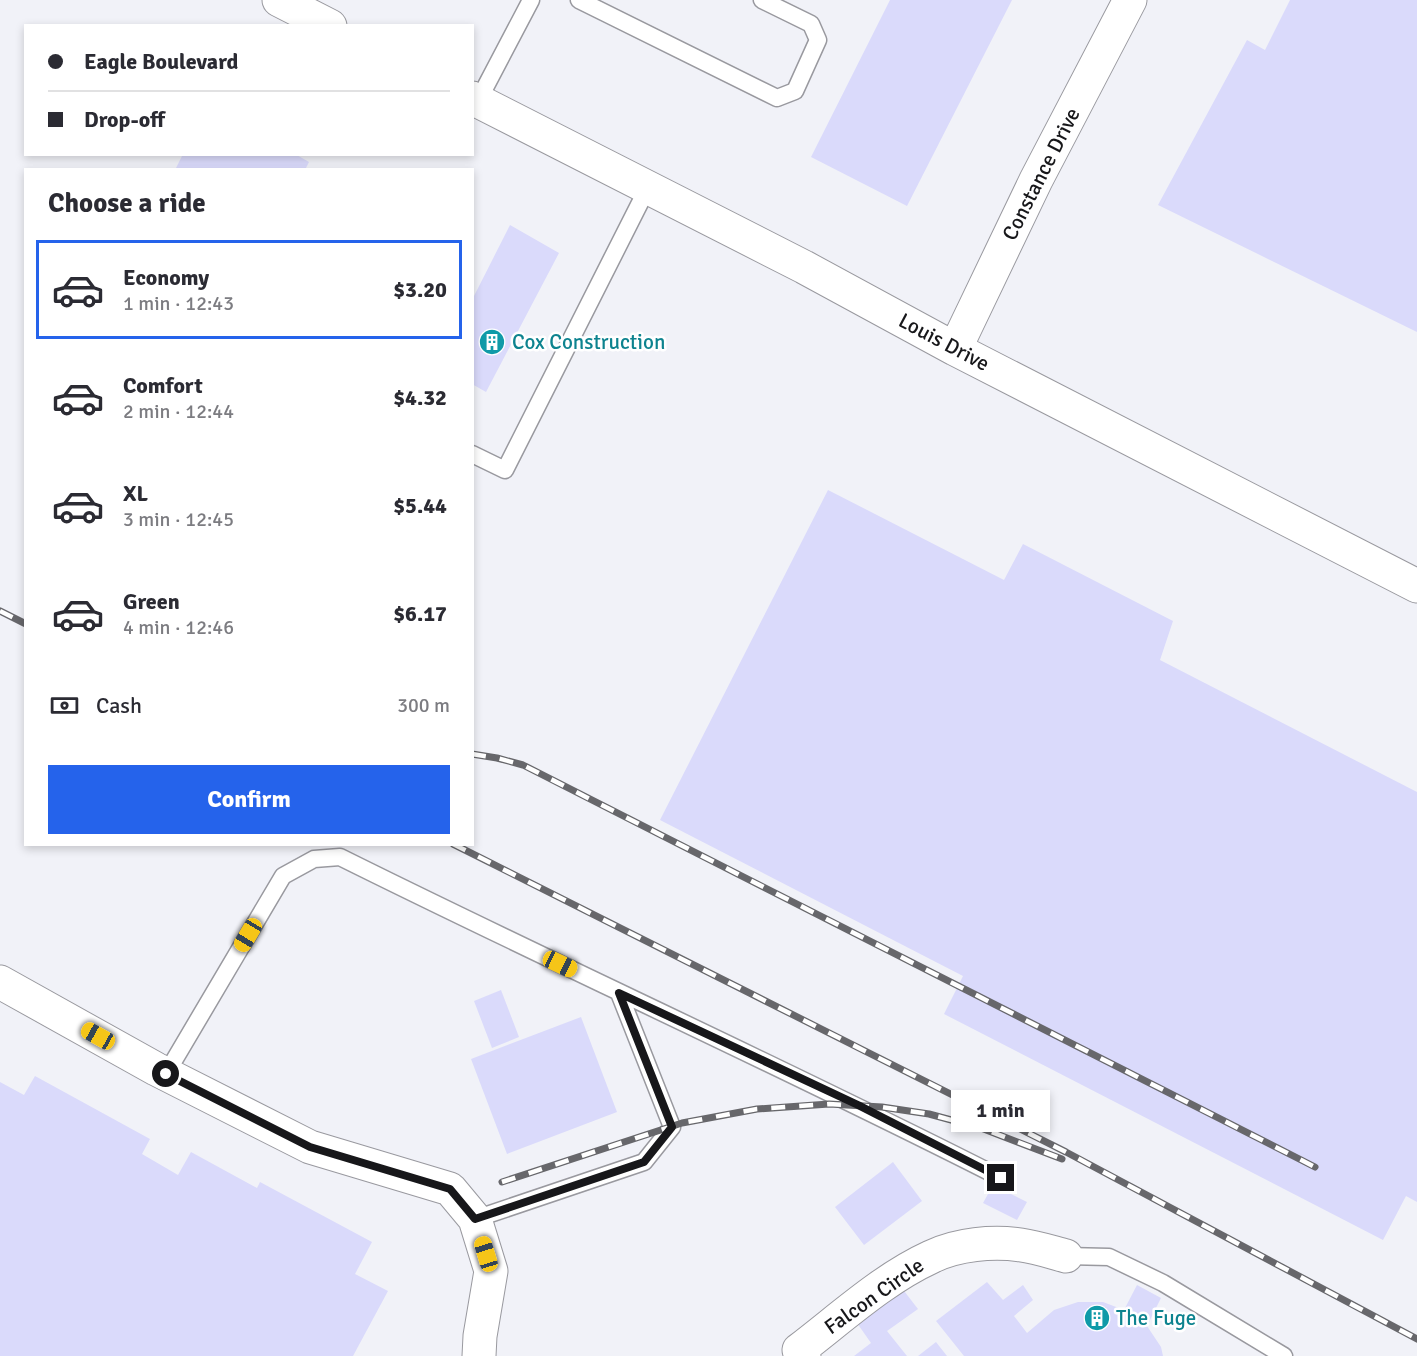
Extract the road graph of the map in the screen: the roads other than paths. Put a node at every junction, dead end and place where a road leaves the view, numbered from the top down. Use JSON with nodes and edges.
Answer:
{"nodes":[{"id":1,"x":279,"y":0,"type":"edge"},
{"id":2,"x":531,"y":0,"type":"edge"},
{"id":3,"x":579,"y":0,"type":"edge"},
{"id":4,"x":762,"y":0,"type":"edge"},
{"id":5,"x":1130,"y":0,"type":"edge"},
{"id":6,"x":326,"y":24,"type":"edge"},
{"id":7,"x":475,"y":99,"type":"edge"},
{"id":8,"x":648,"y":188,"type":"junction"},
{"id":9,"x":955,"y":349,"type":"junction"},
{"id":10,"x":474,"y":455,"type":"edge"},
{"id":11,"x":1417,"y":586,"type":"edge"},
{"id":12,"x":0,"y":982,"type":"edge"},
{"id":13,"x":619,"y":993,"type":"junction"},
{"id":14,"x":166,"y":1074,"type":"junction"},
{"id":15,"x":1001,"y":1178,"type":"dead end"},
{"id":16,"x":475,"y":1219,"type":"junction"},
{"id":17,"x":1066,"y":1256,"type":"joint"},
{"id":18,"x":479,"y":1356,"type":"edge"},
{"id":19,"x":804,"y":1356,"type":"edge"},
{"id":20,"x":1284,"y":1356,"type":"edge"}],
"edges":[{"from":1,"to":6,"type":"street"},
{"from":2,"to":7,"type":"lane"},
{"from":3,"to":4,"type":"lane"},
{"from":5,"to":9,"type":"street","name":"Constance Drive"},
{"from":7,"to":8,"type":"street","name":"Louis Drive"},
{"from":8,"to":9,"type":"street","name":"Louis Drive"},
{"from":8,"to":10,"type":"lane"},
{"from":9,"to":11,"type":"street","name":"Louis Drive"},
{"from":12,"to":14,"type":"street"},
{"from":13,"to":14,"type":"lane"},
{"from":13,"to":15,"type":"lane"},
{"from":13,"to":16,"type":"lane"},
{"from":14,"to":16,"type":"street"},
{"from":16,"to":18,"type":"street"},
{"from":17,"to":19,"type":"street","name":"Falcon Circle"},
{"from":17,"to":20,"type":"lane"}]}
